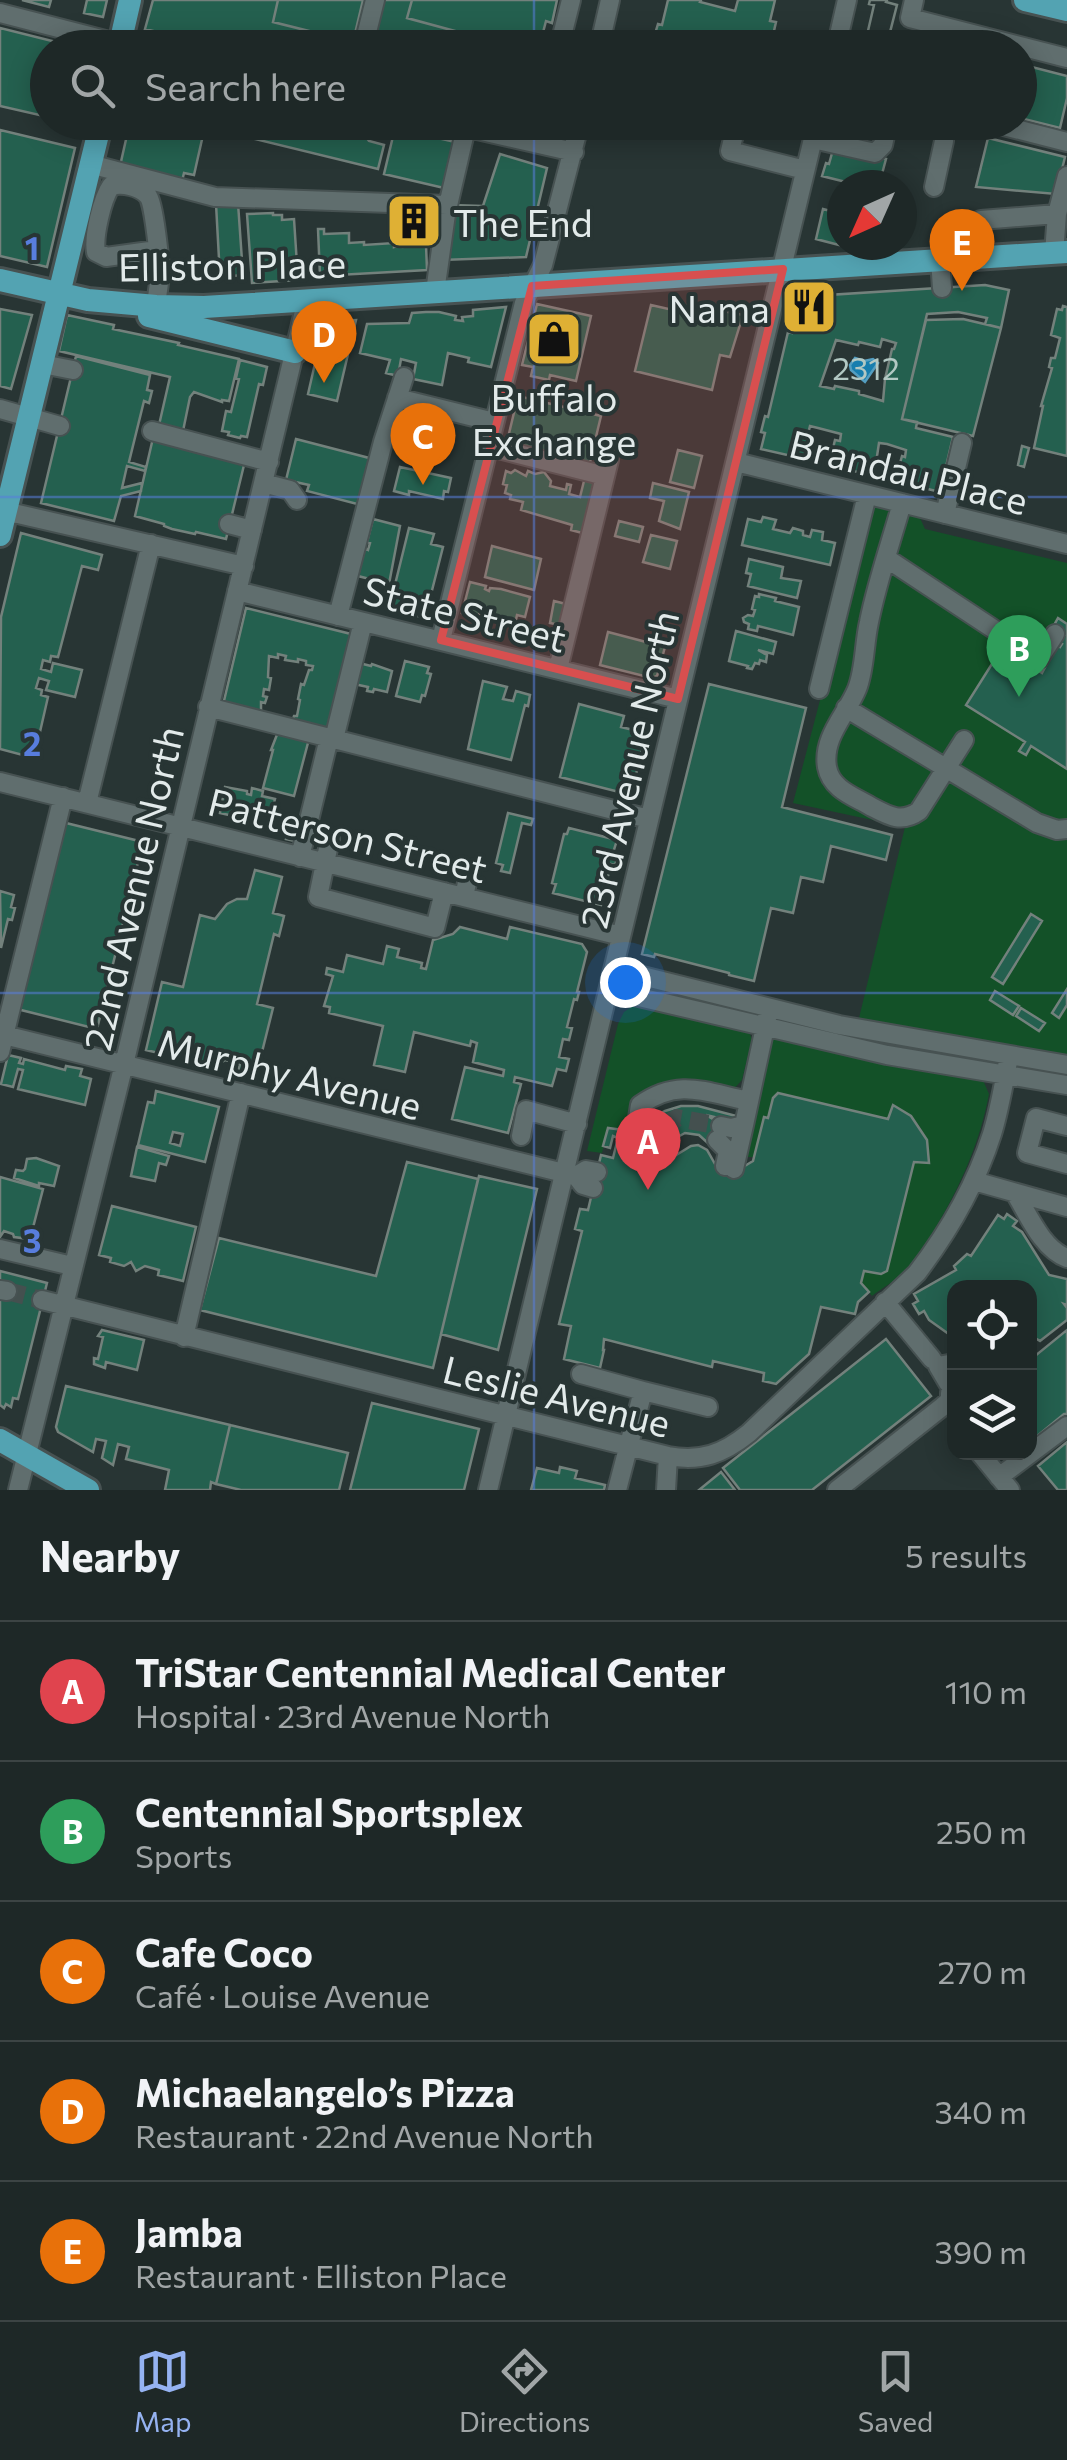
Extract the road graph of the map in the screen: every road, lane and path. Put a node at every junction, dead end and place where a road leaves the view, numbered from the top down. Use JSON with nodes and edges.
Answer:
{"nodes":[{"id":1,"x":130,"y":0,"type":"edge"},
{"id":2,"x":375,"y":0,"type":"edge"},
{"id":3,"x":575,"y":0,"type":"edge"},
{"id":4,"x":847,"y":0,"type":"edge"},
{"id":5,"x":914,"y":0,"type":"edge"},
{"id":6,"x":1025,"y":0,"type":"edge"},
{"id":7,"x":610,"y":4,"type":"edge"},
{"id":8,"x":1058,"y":6,"type":"edge"},
{"id":9,"x":0,"y":13,"type":"edge"},
{"id":10,"x":64,"y":30,"type":"edge"},
{"id":11,"x":127,"y":30,"type":"edge"},
{"id":12,"x":362,"y":30,"type":"edge"},
{"id":13,"x":564,"y":30,"type":"edge"},
{"id":14,"x":604,"y":30,"type":"edge"},
{"id":15,"x":840,"y":30,"type":"edge"},
{"id":16,"x":957,"y":30,"type":"edge"},
{"id":17,"x":1037,"y":50,"type":"edge"},
{"id":18,"x":1067,"y":58,"type":"edge"},
{"id":19,"x":1037,"y":134,"type":"edge"},
{"id":20,"x":96,"y":140,"type":"edge"},
{"id":21,"x":463,"y":140,"type":"edge"},
{"id":22,"x":520,"y":140,"type":"edge"},
{"id":23,"x":576,"y":140,"type":"edge"},
{"id":24,"x":732,"y":140,"type":"edge"},
{"id":25,"x":813,"y":140,"type":"edge"},
{"id":26,"x":835,"y":140,"type":"edge"},
{"id":27,"x":884,"y":140,"type":"edge"},
{"id":28,"x":944,"y":141,"type":"dead end"},
{"id":29,"x":1067,"y":142,"type":"edge"},
{"id":30,"x":574,"y":152,"type":"junction"},
{"id":31,"x":90,"y":164,"type":"junction"},
{"id":32,"x":806,"y":170,"type":"junction"},
{"id":33,"x":1067,"y":176,"type":"edge"},
{"id":34,"x":934,"y":186,"type":"dead end"},
{"id":35,"x":448,"y":205,"type":"junction"},
{"id":36,"x":1058,"y":214,"type":"junction"},
{"id":37,"x":157,"y":250,"type":"junction"},
{"id":38,"x":1060,"y":252,"type":"edge"},
{"id":39,"x":969,"y":258,"type":"junction"},
{"id":40,"x":940,"y":260,"type":"junction"},
{"id":41,"x":783,"y":269,"type":"junction"},
{"id":42,"x":0,"y":280,"type":"edge"},
{"id":43,"x":532,"y":286,"type":"junction"},
{"id":44,"x":942,"y":288,"type":"dead end"},
{"id":45,"x":435,"y":292,"type":"junction"},
{"id":46,"x":58,"y":294,"type":"junction"},
{"id":47,"x":307,"y":299,"type":"junction"},
{"id":48,"x":88,"y":300,"type":"junction"},
{"id":49,"x":156,"y":306,"type":"junction"},
{"id":50,"x":295,"y":352,"type":"junction"},
{"id":51,"x":42,"y":364,"type":"junction"},
{"id":52,"x":73,"y":370,"type":"dead end"},
{"id":53,"x":404,"y":378,"type":"dead end"},
{"id":54,"x":398,"y":398,"type":"junction"},
{"id":55,"x":0,"y":409,"type":"edge"},
{"id":56,"x":30,"y":418,"type":"junction"},
{"id":57,"x":494,"y":422,"type":"junction"},
{"id":58,"x":60,"y":426,"type":"dead end"},
{"id":59,"x":152,"y":430,"type":"dead end"},
{"id":60,"x":962,"y":443,"type":"dead end"},
{"id":61,"x":488,"y":446,"type":"junction"},
{"id":62,"x":269,"y":462,"type":"junction"},
{"id":63,"x":736,"y":462,"type":"junction"},
{"id":64,"x":263,"y":484,"type":"junction"},
{"id":65,"x":866,"y":495,"type":"junction"},
{"id":66,"x":297,"y":500,"type":"dead end"},
{"id":67,"x":902,"y":503,"type":"junction"},
{"id":68,"x":944,"y":514,"type":"junction"},
{"id":69,"x":2,"y":520,"type":"edge"},
{"id":70,"x":229,"y":524,"type":"dead end"},
{"id":71,"x":252,"y":530,"type":"junction"},
{"id":72,"x":152,"y":544,"type":"junction"},
{"id":73,"x":1067,"y":544,"type":"edge"},
{"id":74,"x":886,"y":558,"type":"junction"},
{"id":75,"x":244,"y":566,"type":"junction"},
{"id":76,"x":238,"y":591,"type":"junction"},
{"id":77,"x":338,"y":616,"type":"junction"},
{"id":78,"x":363,"y":622,"type":"junction"},
{"id":79,"x":1056,"y":634,"type":"dead end"},
{"id":80,"x":441,"y":640,"type":"junction"},
{"id":81,"x":558,"y":669,"type":"junction"},
{"id":82,"x":818,"y":689,"type":"dead end"},
{"id":83,"x":678,"y":699,"type":"junction"},
{"id":84,"x":208,"y":707,"type":"junction"},
{"id":85,"x":846,"y":708,"type":"junction"},
{"id":86,"x":331,"y":739,"type":"junction"},
{"id":87,"x":964,"y":740,"type":"dead end"},
{"id":88,"x":946,"y":769,"type":"junction"},
{"id":89,"x":0,"y":782,"type":"edge"},
{"id":90,"x":63,"y":797,"type":"junction"},
{"id":91,"x":87,"y":803,"type":"junction"},
{"id":92,"x":649,"y":819,"type":"junction"},
{"id":93,"x":181,"y":826,"type":"junction"},
{"id":94,"x":1067,"y":829,"type":"edge"},
{"id":95,"x":330,"y":839,"type":"dead end"},
{"id":96,"x":300,"y":856,"type":"junction"},
{"id":97,"x":326,"y":863,"type":"junction"},
{"id":98,"x":470,"y":873,"type":"dead end"},
{"id":99,"x":444,"y":892,"type":"junction"},
{"id":100,"x":464,"y":897,"type":"junction"},
{"id":101,"x":621,"y":936,"type":"junction"},
{"id":102,"x":614,"y":968,"type":"junction"},
{"id":103,"x":609,"y":990,"type":"junction"},
{"id":104,"x":767,"y":1016,"type":"junction"},
{"id":105,"x":1,"y":1041,"type":"edge"},
{"id":106,"x":1008,"y":1065,"type":"junction"},
{"id":107,"x":1067,"y":1065,"type":"edge"},
{"id":108,"x":124,"y":1066,"type":"junction"},
{"id":109,"x":1067,"y":1085,"type":"edge"},
{"id":110,"x":241,"y":1093,"type":"junction"},
{"id":111,"x":749,"y":1101,"type":"junction"},
{"id":112,"x":577,"y":1124,"type":"junction"},
{"id":113,"x":744,"y":1125,"type":"junction"},
{"id":114,"x":642,"y":1126,"type":"dead end"},
{"id":115,"x":1067,"y":1126,"type":"edge"},
{"id":116,"x":518,"y":1147,"type":"junction"},
{"id":117,"x":1067,"y":1164,"type":"edge"},
{"id":118,"x":571,"y":1175,"type":"junction"},
{"id":119,"x":595,"y":1180,"type":"dead end"},
{"id":120,"x":974,"y":1181,"type":"junction"},
{"id":121,"x":1015,"y":1192,"type":"junction"},
{"id":122,"x":1067,"y":1207,"type":"edge"},
{"id":123,"x":0,"y":1248,"type":"edge"},
{"id":124,"x":1067,"y":1258,"type":"edge"},
{"id":125,"x":72,"y":1266,"type":"junction"},
{"id":126,"x":42,"y":1300,"type":"tunnel mouth"},
{"id":127,"x":885,"y":1302,"type":"junction"},
{"id":128,"x":63,"y":1305,"type":"junction"},
{"id":129,"x":184,"y":1336,"type":"junction"},
{"id":130,"x":932,"y":1359,"type":"dead end"},
{"id":131,"x":947,"y":1364,"type":"edge"},
{"id":132,"x":581,"y":1374,"type":"dead end"},
{"id":133,"x":643,"y":1391,"type":"junction"},
{"id":134,"x":947,"y":1391,"type":"edge"},
{"id":135,"x":947,"y":1399,"type":"edge"},
{"id":136,"x":708,"y":1407,"type":"dead end"},
{"id":137,"x":506,"y":1416,"type":"junction"},
{"id":138,"x":1067,"y":1426,"type":"edge"},
{"id":139,"x":0,"y":1440,"type":"edge"},
{"id":140,"x":628,"y":1445,"type":"junction"},
{"id":141,"x":27,"y":1455,"type":"junction"},
{"id":142,"x":668,"y":1456,"type":"junction"},
{"id":143,"x":985,"y":1460,"type":"edge"},
{"id":144,"x":1004,"y":1484,"type":"edge"},
{"id":145,"x":18,"y":1490,"type":"edge"},
{"id":146,"x":88,"y":1490,"type":"edge"},
{"id":147,"x":488,"y":1490,"type":"edge"},
{"id":148,"x":617,"y":1490,"type":"edge"},
{"id":149,"x":666,"y":1490,"type":"edge"},
{"id":150,"x":836,"y":1490,"type":"edge"}],
"edges":[{"from":1,"to":11,"type":"main road"},
{"from":2,"to":12,"type":"street"},
{"from":3,"to":7,"type":"street"},
{"from":3,"to":13,"type":"street"},
{"from":4,"to":15,"type":"street"},
{"from":5,"to":16,"type":"street"},
{"from":6,"to":8,"type":"main road"},
{"from":7,"to":14,"type":"street"},
{"from":9,"to":10,"type":"street"},
{"from":17,"to":18,"type":"street"},
{"from":19,"to":29,"type":"street"},
{"from":20,"to":31,"type":"main road"},
{"from":21,"to":35,"type":"street"},
{"from":22,"to":30,"type":"street"},
{"from":23,"to":30,"type":"street"},
{"from":24,"to":32,"type":"street"},
{"from":25,"to":32,"type":"street","name":"23rd Avenue North"},
{"from":26,"to":27,"type":"street"},
{"from":28,"to":34,"type":"street"},
{"from":30,"to":43,"type":"street"},
{"from":31,"to":35,"type":"street"},
{"from":31,"to":46,"type":"main road"},
{"from":32,"to":41,"type":"street","name":"23rd Avenue North"},
{"from":33,"to":36,"type":"street"},
{"from":35,"to":45,"type":"street"},
{"from":36,"to":38,"type":"street"},
{"from":36,"to":39,"type":"street"},
{"from":37,"to":37,"type":"street"},
{"from":37,"to":49,"type":"street"},
{"from":38,"to":39,"type":"main road","name":"Elliston Place"},
{"from":39,"to":40,"type":"main road","name":"Elliston Place"},
{"from":40,"to":41,"type":"main road","name":"Elliston Place"},
{"from":40,"to":44,"type":"street"},
{"from":41,"to":43,"type":"main road","name":"Elliston Place"},
{"from":41,"to":63,"type":"street","name":"23rd Avenue North"},
{"from":42,"to":46,"type":"main road","name":"Elliston Place"},
{"from":43,"to":45,"type":"main road","name":"Elliston Place"},
{"from":43,"to":57,"type":"street"},
{"from":45,"to":47,"type":"main road","name":"Elliston Place"},
{"from":46,"to":48,"type":"main road","name":"Elliston Place"},
{"from":46,"to":51,"type":"main road"},
{"from":47,"to":49,"type":"main road","name":"Elliston Place"},
{"from":47,"to":50,"type":"street","name":"22nd Avenue North"},
{"from":48,"to":49,"type":"main road","name":"Elliston Place"},
{"from":48,"to":50,"type":"main road"},
{"from":50,"to":62,"type":"street","name":"22nd Avenue North"},
{"from":51,"to":52,"type":"street"},
{"from":51,"to":56,"type":"main road"},
{"from":53,"to":54,"type":"street"},
{"from":54,"to":57,"type":"street"},
{"from":54,"to":77,"type":"street"},
{"from":55,"to":56,"type":"street"},
{"from":56,"to":58,"type":"street"},
{"from":56,"to":69,"type":"main road"},
{"from":57,"to":61,"type":"street"},
{"from":59,"to":62,"type":"street"},
{"from":60,"to":68,"type":"street"},
{"from":61,"to":80,"type":"street"},
{"from":61,"to":81,"type":"street"},
{"from":62,"to":64,"type":"street","name":"22nd Avenue North"},
{"from":63,"to":65,"type":"street","name":"Brandau Place"},
{"from":63,"to":83,"type":"street","name":"23rd Avenue North"},
{"from":64,"to":66,"type":"street"},
{"from":64,"to":71,"type":"street","name":"22nd Avenue North"},
{"from":65,"to":67,"type":"street","name":"Brandau Place"},
{"from":65,"to":82,"type":"street"},
{"from":67,"to":68,"type":"street","name":"Brandau Place"},
{"from":67,"to":74,"type":"street"},
{"from":68,"to":73,"type":"street","name":"Brandau Place"},
{"from":69,"to":72,"type":"street"},
{"from":70,"to":71,"type":"street"},
{"from":71,"to":75,"type":"street","name":"22nd Avenue North"},
{"from":72,"to":75,"type":"street"},
{"from":72,"to":91,"type":"street"},
{"from":74,"to":79,"type":"street"},
{"from":74,"to":85,"type":"street"},
{"from":75,"to":76,"type":"street","name":"22nd Avenue North"},
{"from":76,"to":77,"type":"street","name":"State Street"},
{"from":76,"to":84,"type":"street","name":"22nd Avenue North"},
{"from":77,"to":78,"type":"street","name":"State Street"},
{"from":78,"to":80,"type":"street","name":"State Street"},
{"from":78,"to":86,"type":"street"},
{"from":80,"to":81,"type":"street","name":"State Street"},
{"from":81,"to":83,"type":"street","name":"State Street"},
{"from":83,"to":92,"type":"street","name":"23rd Avenue North"},
{"from":84,"to":86,"type":"street"},
{"from":84,"to":93,"type":"street","name":"22nd Avenue North"},
{"from":85,"to":88,"type":"street"},
{"from":85,"to":88,"type":"street"},
{"from":86,"to":92,"type":"street"},
{"from":86,"to":96,"type":"street"},
{"from":87,"to":88,"type":"street"},
{"from":88,"to":94,"type":"street"},
{"from":89,"to":90,"type":"street","name":"Patterson Street"},
{"from":90,"to":91,"type":"street","name":"Patterson Street"},
{"from":90,"to":105,"type":"street"},
{"from":91,"to":93,"type":"street","name":"Patterson Street"},
{"from":92,"to":101,"type":"street","name":"23rd Avenue North"},
{"from":93,"to":96,"type":"street","name":"Patterson Street"},
{"from":93,"to":108,"type":"street","name":"22nd Avenue North"},
{"from":95,"to":97,"type":"street"},
{"from":96,"to":97,"type":"street","name":"Patterson Street"},
{"from":97,"to":99,"type":"street","name":"Patterson Street"},
{"from":97,"to":99,"type":"street"},
{"from":98,"to":100,"type":"street"},
{"from":99,"to":100,"type":"street","name":"Patterson Street"},
{"from":100,"to":101,"type":"street","name":"Patterson Street"},
{"from":101,"to":102,"type":"street","name":"23rd Avenue North"},
{"from":102,"to":103,"type":"street","name":"23rd Avenue North"},
{"from":102,"to":104,"type":"street"},
{"from":103,"to":104,"type":"street"},
{"from":103,"to":112,"type":"street","name":"23rd Avenue North"},
{"from":104,"to":106,"type":"street"},
{"from":104,"to":111,"type":"street"},
{"from":105,"to":108,"type":"street","name":"Murphy Avenue"},
{"from":106,"to":107,"type":"street"},
{"from":106,"to":109,"type":"street"},
{"from":106,"to":120,"type":"street","name":"Leslie Avenue"},
{"from":108,"to":110,"type":"street","name":"Murphy Avenue"},
{"from":108,"to":125,"type":"street","name":"22nd Avenue North"},
{"from":110,"to":116,"type":"street","name":"Murphy Avenue"},
{"from":110,"to":129,"type":"street"},
{"from":111,"to":113,"type":"street"},
{"from":111,"to":114,"type":"street"},
{"from":112,"to":116,"type":"street"},
{"from":112,"to":118,"type":"street","name":"23rd Avenue North"},
{"from":113,"to":113,"type":"street"},
{"from":115,"to":117,"type":"street"},
{"from":116,"to":118,"type":"street","name":"Murphy Avenue"},
{"from":118,"to":119,"type":"street"},
{"from":118,"to":137,"type":"street","name":"23rd Avenue North"},
{"from":120,"to":121,"type":"street"},
{"from":120,"to":127,"type":"street","name":"Leslie Avenue"},
{"from":121,"to":122,"type":"street"},
{"from":121,"to":124,"type":"street"},
{"from":123,"to":125,"type":"street"},
{"from":125,"to":128,"type":"street","name":"22nd Avenue North"},
{"from":126,"to":128,"type":"street","name":"Leslie Avenue"},
{"from":127,"to":130,"type":"street"},
{"from":127,"to":142,"type":"street","name":"Leslie Avenue"},
{"from":128,"to":129,"type":"street","name":"Leslie Avenue"},
{"from":128,"to":141,"type":"street","name":"22nd Avenue North"},
{"from":129,"to":137,"type":"street","name":"Leslie Avenue"},
{"from":131,"to":134,"type":"street"},
{"from":132,"to":133,"type":"street"},
{"from":133,"to":136,"type":"street"},
{"from":133,"to":140,"type":"street"},
{"from":135,"to":150,"type":"street"},
{"from":137,"to":140,"type":"street","name":"Leslie Avenue"},
{"from":137,"to":147,"type":"street","name":"23rd Avenue North"},
{"from":138,"to":144,"type":"street"},
{"from":139,"to":141,"type":"main road"},
{"from":140,"to":142,"type":"street","name":"Leslie Avenue"},
{"from":140,"to":148,"type":"street"},
{"from":141,"to":145,"type":"street","name":"22nd Avenue North"},
{"from":141,"to":146,"type":"main road"},
{"from":142,"to":149,"type":"street"},
{"from":143,"to":144,"type":"street"}]}
